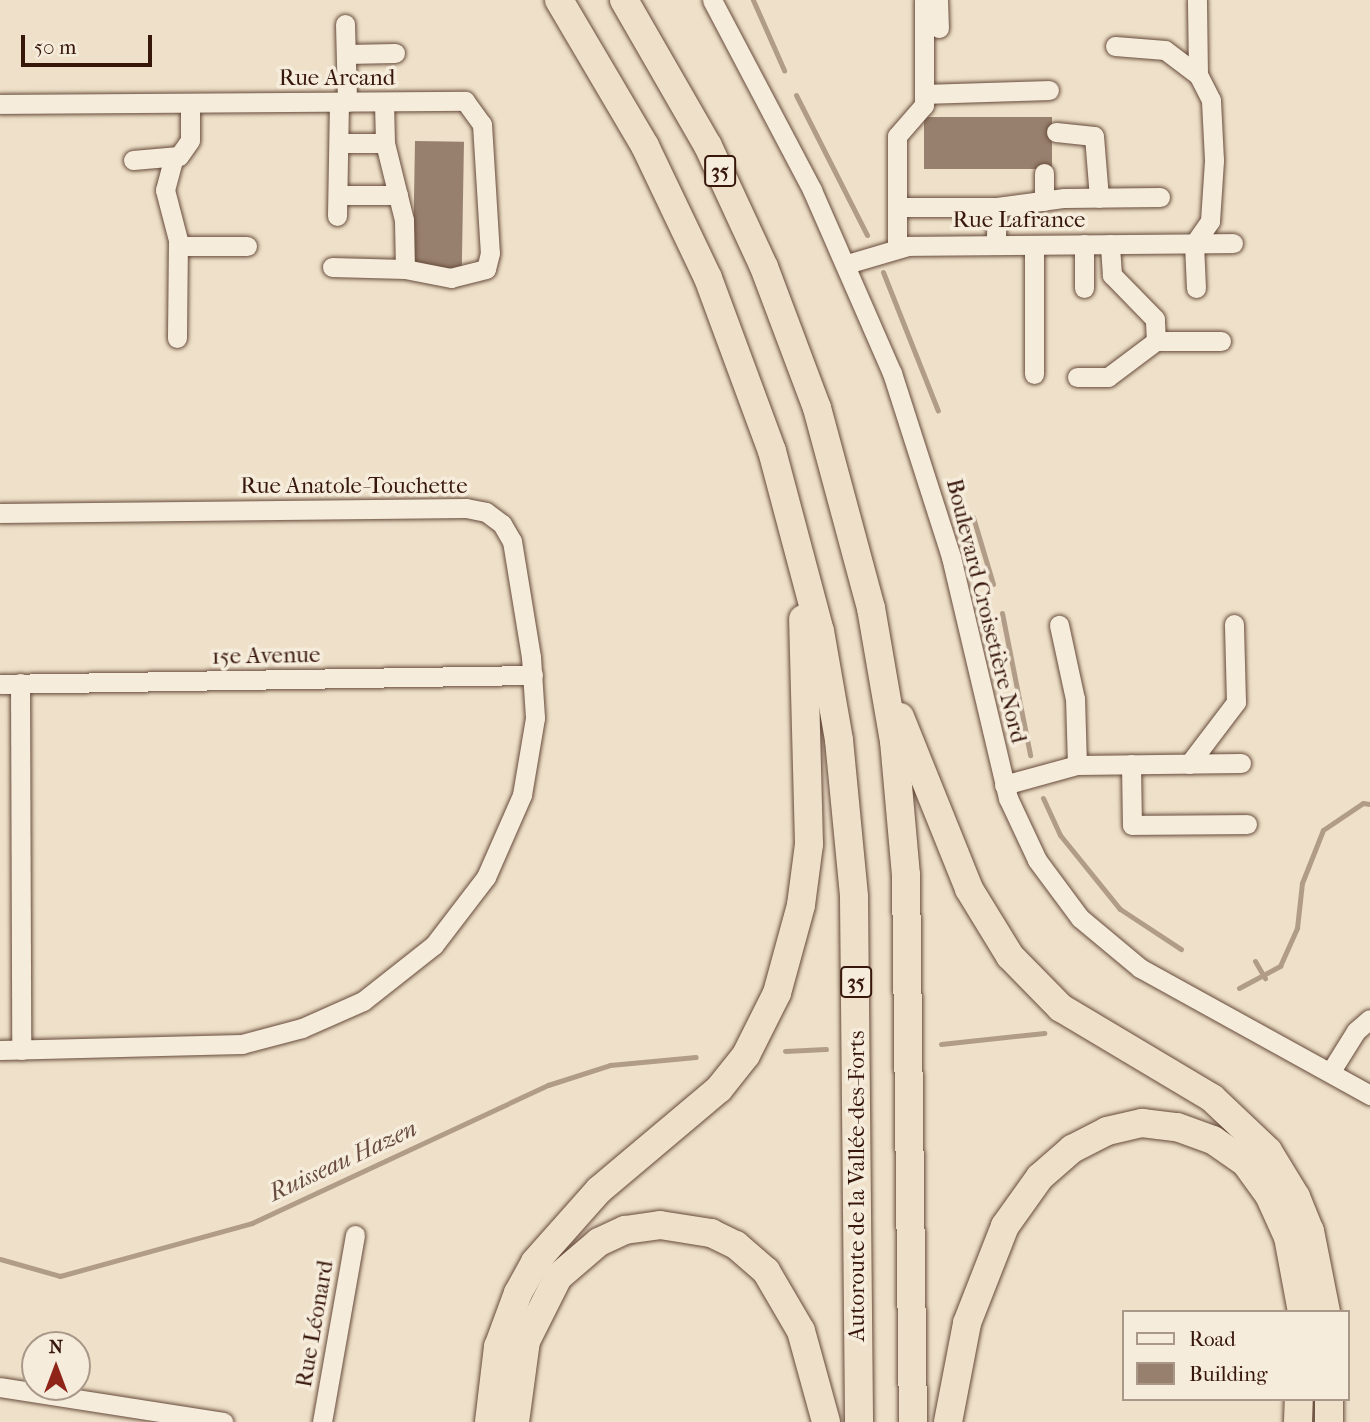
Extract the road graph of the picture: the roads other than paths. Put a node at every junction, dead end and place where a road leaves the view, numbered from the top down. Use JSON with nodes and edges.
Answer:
{"nodes":[{"id":1,"x":559,"y":0,"type":"edge"},
{"id":2,"x":624,"y":0,"type":"edge"},
{"id":3,"x":712,"y":0,"type":"edge"},
{"id":4,"x":923,"y":0,"type":"edge"},
{"id":5,"x":939,"y":0,"type":"edge"},
{"id":6,"x":1197,"y":0,"type":"edge"},
{"id":7,"x":345,"y":24,"type":"dead end"},
{"id":8,"x":939,"y":28,"type":"dead end"},
{"id":9,"x":1115,"y":46,"type":"dead end"},
{"id":10,"x":395,"y":53,"type":"dead end"},
{"id":11,"x":346,"y":54,"type":"junction"},
{"id":12,"x":1198,"y":75,"type":"junction"},
{"id":13,"x":1049,"y":90,"type":"dead end"},
{"id":14,"x":924,"y":94,"type":"junction"},
{"id":15,"x":343,"y":102,"type":"junction"},
{"id":16,"x":384,"y":102,"type":"junction"},
{"id":17,"x":190,"y":103,"type":"junction"},
{"id":18,"x":0,"y":104,"type":"edge"},
{"id":19,"x":1056,"y":132,"type":"dead end"},
{"id":20,"x":338,"y":143,"type":"junction"},
{"id":21,"x":384,"y":143,"type":"junction"},
{"id":22,"x":133,"y":160,"type":"dead end"},
{"id":23,"x":173,"y":160,"type":"junction"},
{"id":24,"x":1044,"y":173,"type":"dead end"},
{"id":25,"x":338,"y":195,"type":"junction"},
{"id":26,"x":398,"y":195,"type":"junction"},
{"id":27,"x":1160,"y":197,"type":"dead end"},
{"id":28,"x":1098,"y":198,"type":"junction"},
{"id":29,"x":1044,"y":201,"type":"junction"},
{"id":30,"x":897,"y":207,"type":"junction"},
{"id":31,"x":997,"y":207,"type":"junction"},
{"id":32,"x":337,"y":216,"type":"dead end"},
{"id":33,"x":1233,"y":243,"type":"dead end"},
{"id":34,"x":1084,"y":244,"type":"junction"},
{"id":35,"x":1111,"y":244,"type":"junction"},
{"id":36,"x":1194,"y":244,"type":"junction"},
{"id":37,"x":996,"y":245,"type":"junction"},
{"id":38,"x":1034,"y":245,"type":"junction"},
{"id":39,"x":178,"y":246,"type":"junction"},
{"id":40,"x":247,"y":246,"type":"dead end"},
{"id":41,"x":898,"y":247,"type":"junction"},
{"id":42,"x":847,"y":264,"type":"junction"},
{"id":43,"x":332,"y":267,"type":"dead end"},
{"id":44,"x":405,"y":268,"type":"junction"},
{"id":45,"x":1084,"y":288,"type":"dead end"},
{"id":46,"x":1196,"y":288,"type":"dead end"},
{"id":47,"x":177,"y":338,"type":"dead end"},
{"id":48,"x":1156,"y":341,"type":"junction"},
{"id":49,"x":1221,"y":341,"type":"dead end"},
{"id":50,"x":1034,"y":374,"type":"dead end"},
{"id":51,"x":1077,"y":377,"type":"dead end"},
{"id":52,"x":0,"y":513,"type":"edge"},
{"id":53,"x":800,"y":547,"type":"junction"},
{"id":54,"x":1234,"y":624,"type":"dead end"},
{"id":55,"x":1059,"y":625,"type":"dead end"},
{"id":56,"x":533,"y":675,"type":"junction"},
{"id":57,"x":883,"y":675,"type":"junction"},
{"id":58,"x":10,"y":683,"type":"edge"},
{"id":59,"x":1241,"y":763,"type":"dead end"},
{"id":60,"x":1131,"y":764,"type":"junction"},
{"id":61,"x":1189,"y":764,"type":"junction"},
{"id":62,"x":1077,"y":765,"type":"junction"},
{"id":63,"x":1004,"y":786,"type":"junction"},
{"id":64,"x":1247,"y":824,"type":"dead end"},
{"id":65,"x":1370,"y":1019,"type":"edge"},
{"id":66,"x":21,"y":1050,"type":"junction"},
{"id":67,"x":0,"y":1051,"type":"edge"},
{"id":68,"x":1331,"y":1071,"type":"junction"},
{"id":69,"x":1370,"y":1095,"type":"edge"},
{"id":70,"x":355,"y":1235,"type":"dead end"},
{"id":71,"x":1302,"y":1310,"type":"edge"},
{"id":72,"x":1326,"y":1310,"type":"edge"},
{"id":73,"x":0,"y":1387,"type":"edge"},
{"id":74,"x":1299,"y":1401,"type":"edge"},
{"id":75,"x":1329,"y":1401,"type":"edge"},
{"id":76,"x":223,"y":1422,"type":"edge"},
{"id":77,"x":322,"y":1422,"type":"edge"},
{"id":78,"x":489,"y":1422,"type":"edge"},
{"id":79,"x":515,"y":1422,"type":"edge"},
{"id":80,"x":826,"y":1422,"type":"edge"},
{"id":81,"x":859,"y":1422,"type":"edge"},
{"id":82,"x":913,"y":1422,"type":"edge"},
{"id":83,"x":948,"y":1422,"type":"edge"},
{"id":84,"x":1298,"y":1422,"type":"edge"},
{"id":85,"x":1329,"y":1422,"type":"edge"}],
"edges":[{"from":1,"to":53,"type":"highway","name":"Autoroute de la Vallée-des-Forts","number":"35"},
{"from":2,"to":57,"type":"highway","number":"35"},
{"from":3,"to":42,"type":"street","name":"Boulevard Croisetière Nord"},
{"from":4,"to":14,"type":"street"},
{"from":5,"to":8,"type":"street"},
{"from":6,"to":12,"type":"street"},
{"from":7,"to":11,"type":"street"},
{"from":9,"to":12,"type":"street"},
{"from":10,"to":11,"type":"street"},
{"from":11,"to":15,"type":"street"},
{"from":12,"to":36,"type":"street"},
{"from":13,"to":14,"type":"street"},
{"from":14,"to":30,"type":"street"},
{"from":15,"to":16,"type":"street","name":"Rue Arcand"},
{"from":15,"to":17,"type":"street","name":"Rue Arcand"},
{"from":15,"to":20,"type":"street"},
{"from":16,"to":21,"type":"street"},
{"from":16,"to":44,"type":"street","name":"Rue Arcand"},
{"from":17,"to":18,"type":"street","name":"Rue Arcand"},
{"from":17,"to":23,"type":"street"},
{"from":19,"to":28,"type":"street"},
{"from":20,"to":21,"type":"street"},
{"from":20,"to":25,"type":"street"},
{"from":21,"to":26,"type":"street"},
{"from":22,"to":23,"type":"street"},
{"from":23,"to":39,"type":"street"},
{"from":24,"to":29,"type":"street"},
{"from":25,"to":26,"type":"street"},
{"from":25,"to":32,"type":"street"},
{"from":26,"to":44,"type":"street"},
{"from":27,"to":28,"type":"street"},
{"from":28,"to":29,"type":"street"},
{"from":29,"to":31,"type":"street"},
{"from":30,"to":31,"type":"street"},
{"from":30,"to":41,"type":"street"},
{"from":31,"to":37,"type":"street"},
{"from":33,"to":36,"type":"street","name":"Rue Lafrance"},
{"from":34,"to":35,"type":"street","name":"Rue Lafrance"},
{"from":34,"to":38,"type":"street","name":"Rue Lafrance"},
{"from":34,"to":45,"type":"street"},
{"from":35,"to":36,"type":"street","name":"Rue Lafrance"},
{"from":35,"to":48,"type":"street"},
{"from":36,"to":46,"type":"street"},
{"from":37,"to":38,"type":"street","name":"Rue Lafrance"},
{"from":37,"to":41,"type":"street","name":"Rue Lafrance"},
{"from":38,"to":50,"type":"street"},
{"from":39,"to":40,"type":"street"},
{"from":39,"to":47,"type":"street"},
{"from":41,"to":42,"type":"street","name":"Rue Lafrance"},
{"from":42,"to":63,"type":"street","name":"Boulevard Croisetière Nord"},
{"from":43,"to":44,"type":"street"},
{"from":48,"to":49,"type":"street"},
{"from":48,"to":51,"type":"street"},
{"from":52,"to":56,"type":"street","name":"Rue Anatole-Touchette"},
{"from":53,"to":78,"type":"highway"},
{"from":53,"to":81,"type":"highway","name":"Autoroute de la Vallée-des-Forts","number":"35"},
{"from":54,"to":61,"type":"street"},
{"from":55,"to":62,"type":"street"},
{"from":56,"to":58,"type":"street","name":"15e Avenue"},
{"from":56,"to":66,"type":"street","name":"Rue Anatole-Touchette"},
{"from":57,"to":72,"type":"highway"},
{"from":57,"to":82,"type":"highway","number":"35"},
{"from":58,"to":66,"type":"street"},
{"from":59,"to":61,"type":"street"},
{"from":60,"to":61,"type":"street"},
{"from":60,"to":62,"type":"street"},
{"from":60,"to":64,"type":"street"},
{"from":62,"to":63,"type":"street"},
{"from":63,"to":68,"type":"street","name":"Boulevard Croisetière Nord"},
{"from":65,"to":68,"type":"street"},
{"from":66,"to":67,"type":"street","name":"Rue Anatole-Touchette"},
{"from":68,"to":69,"type":"street","name":"Boulevard Croisetière Nord"},
{"from":70,"to":77,"type":"street","name":"Rue Léonard"},
{"from":71,"to":83,"type":"highway"},
{"from":73,"to":76,"type":"street"},
{"from":74,"to":84,"type":"highway"},
{"from":75,"to":85,"type":"highway"},
{"from":79,"to":80,"type":"highway"}]}
